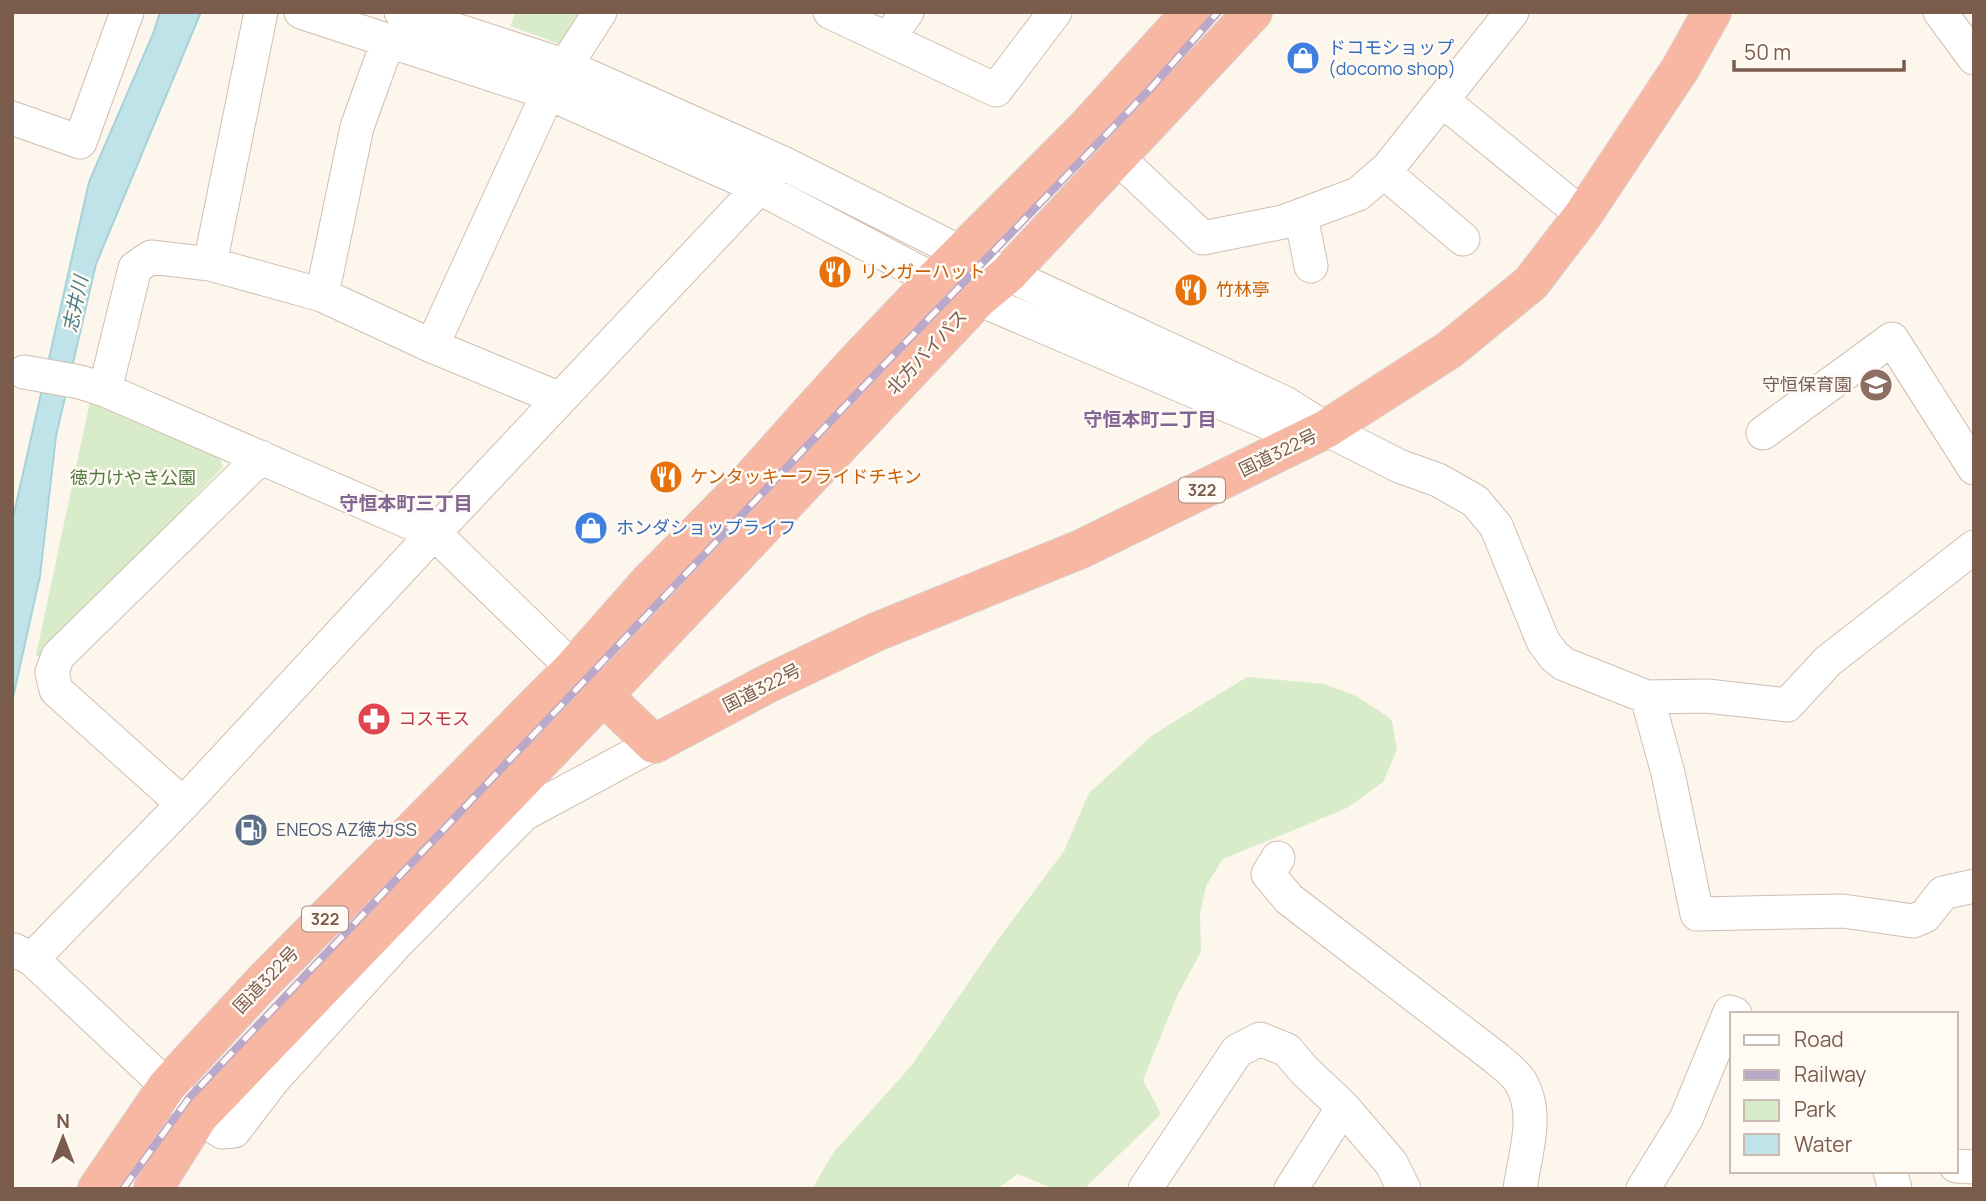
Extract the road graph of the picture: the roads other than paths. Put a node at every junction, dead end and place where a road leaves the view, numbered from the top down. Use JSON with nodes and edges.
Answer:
{"nodes":[{"id":1,"x":127,"y":12,"type":"edge"},
{"id":2,"x":261,"y":12,"type":"edge"},
{"id":3,"x":301,"y":12,"type":"edge"},
{"id":4,"x":600,"y":12,"type":"edge"},
{"id":5,"x":830,"y":12,"type":"edge"},
{"id":6,"x":907,"y":12,"type":"edge"},
{"id":7,"x":1055,"y":12,"type":"edge"},
{"id":8,"x":1191,"y":12,"type":"edge"},
{"id":9,"x":1253,"y":12,"type":"edge"},
{"id":10,"x":1512,"y":12,"type":"edge"},
{"id":11,"x":1712,"y":12,"type":"edge"},
{"id":12,"x":1940,"y":12,"type":"edge"},
{"id":13,"x":394,"y":27,"type":"edge"},
{"id":14,"x":888,"y":39,"type":"junction"},
{"id":15,"x":1974,"y":58,"type":"edge"},
{"id":16,"x":566,"y":66,"type":"junction"},
{"id":17,"x":548,"y":93,"type":"junction"},
{"id":18,"x":1443,"y":101,"type":"junction"},
{"id":19,"x":12,"y":118,"type":"edge"},
{"id":20,"x":1117,"y":157,"type":"junction"},
{"id":21,"x":783,"y":163,"type":"junction"},
{"id":22,"x":1384,"y":172,"type":"junction"},
{"id":23,"x":760,"y":188,"type":"junction"},
{"id":24,"x":1583,"y":215,"type":"junction"},
{"id":25,"x":1301,"y":216,"type":"junction"},
{"id":26,"x":1463,"y":239,"type":"dead end"},
{"id":27,"x":962,"y":253,"type":"junction"},
{"id":28,"x":210,"y":264,"type":"junction"},
{"id":29,"x":1311,"y":266,"type":"dead end"},
{"id":30,"x":1008,"y":274,"type":"junction"},
{"id":31,"x":934,"y":280,"type":"junction"},
{"id":32,"x":321,"y":295,"type":"junction"},
{"id":33,"x":978,"y":299,"type":"junction"},
{"id":34,"x":432,"y":346,"type":"junction"},
{"id":35,"x":31,"y":374,"type":"dead end"},
{"id":36,"x":93,"y":386,"type":"junction"},
{"id":37,"x":560,"y":399,"type":"junction"},
{"id":38,"x":1326,"y":429,"type":"junction"},
{"id":39,"x":1763,"y":433,"type":"dead end"},
{"id":40,"x":261,"y":457,"type":"junction"},
{"id":41,"x":1974,"y":468,"type":"edge"},
{"id":42,"x":434,"y":533,"type":"junction"},
{"id":43,"x":1974,"y":547,"type":"edge"},
{"id":44,"x":573,"y":667,"type":"junction"},
{"id":45,"x":604,"y":695,"type":"junction"},
{"id":46,"x":1647,"y":697,"type":"junction"},
{"id":47,"x":654,"y":744,"type":"junction"},
{"id":48,"x":183,"y":804,"type":"junction"},
{"id":49,"x":1278,"y":858,"type":"dead end"},
{"id":50,"x":1974,"y":886,"type":"edge"},
{"id":51,"x":22,"y":954,"type":"edge"},
{"id":52,"x":1730,"y":1012,"type":"edge"},
{"id":53,"x":167,"y":1086,"type":"junction"},
{"id":54,"x":1343,"y":1107,"type":"junction"},
{"id":55,"x":199,"y":1116,"type":"junction"},
{"id":56,"x":97,"y":1189,"type":"edge"},
{"id":57,"x":153,"y":1189,"type":"edge"},
{"id":58,"x":1145,"y":1189,"type":"edge"},
{"id":59,"x":1291,"y":1189,"type":"edge"},
{"id":60,"x":1404,"y":1189,"type":"edge"},
{"id":61,"x":1520,"y":1189,"type":"edge"},
{"id":62,"x":1643,"y":1189,"type":"edge"}],
"edges":[{"from":1,"to":19,"type":"street"},
{"from":2,"to":28,"type":"street"},
{"from":3,"to":13,"type":"street"},
{"from":4,"to":16,"type":"street"},
{"from":5,"to":14,"type":"street"},
{"from":6,"to":14,"type":"street"},
{"from":7,"to":14,"type":"street"},
{"from":8,"to":27,"type":"highway","number":"322"},
{"from":9,"to":20,"type":"highway","name":"北方バイパス","number":"322"},
{"from":10,"to":18,"type":"street"},
{"from":11,"to":24,"type":"highway","name":"国道322号","number":"322"},
{"from":12,"to":15,"type":"street"},
{"from":13,"to":16,"type":"street"},
{"from":13,"to":17,"type":"street"},
{"from":13,"to":32,"type":"street"},
{"from":16,"to":17,"type":"street"},
{"from":16,"to":21,"type":"street"},
{"from":17,"to":23,"type":"street"},
{"from":17,"to":34,"type":"street"},
{"from":18,"to":22,"type":"street"},
{"from":18,"to":24,"type":"street"},
{"from":20,"to":25,"type":"street"},
{"from":20,"to":30,"type":"highway","name":"北方バイパス","number":"322"},
{"from":21,"to":23,"type":"street"},
{"from":21,"to":27,"type":"street"},
{"from":22,"to":25,"type":"street"},
{"from":22,"to":26,"type":"street"},
{"from":23,"to":31,"type":"street"},
{"from":23,"to":37,"type":"street"},
{"from":24,"to":38,"type":"highway","name":"国道322号","number":"322"},
{"from":25,"to":29,"type":"street"},
{"from":27,"to":30,"type":"street"},
{"from":27,"to":31,"type":"highway","number":"322"},
{"from":28,"to":32,"type":"street"},
{"from":28,"to":36,"type":"street"},
{"from":30,"to":33,"type":"highway","name":"北方バイパス","number":"322"},
{"from":30,"to":38,"type":"street"},
{"from":31,"to":33,"type":"street"},
{"from":31,"to":44,"type":"highway","number":"322"},
{"from":32,"to":34,"type":"street"},
{"from":33,"to":38,"type":"street"},
{"from":33,"to":45,"type":"highway","name":"北方バイパス","number":"322"},
{"from":34,"to":37,"type":"street"},
{"from":35,"to":36,"type":"street"},
{"from":36,"to":40,"type":"street"},
{"from":37,"to":42,"type":"street"},
{"from":38,"to":46,"type":"street"},
{"from":38,"to":47,"type":"highway","name":"国道322号","number":"322"},
{"from":39,"to":41,"type":"street"},
{"from":40,"to":42,"type":"street"},
{"from":40,"to":48,"type":"street"},
{"from":42,"to":44,"type":"street"},
{"from":42,"to":48,"type":"street"},
{"from":43,"to":46,"type":"street"},
{"from":44,"to":45,"type":"highway"},
{"from":44,"to":53,"type":"highway","name":"国道322号","number":"322"},
{"from":45,"to":47,"type":"highway"},
{"from":45,"to":55,"type":"highway","number":"322"},
{"from":46,"to":50,"type":"street"},
{"from":47,"to":55,"type":"street"},
{"from":48,"to":51,"type":"street"},
{"from":49,"to":61,"type":"street"},
{"from":51,"to":53,"type":"street"},
{"from":52,"to":62,"type":"street"},
{"from":53,"to":55,"type":"street"},
{"from":53,"to":56,"type":"highway","name":"国道322号","number":"322"},
{"from":54,"to":58,"type":"street"},
{"from":54,"to":59,"type":"street"},
{"from":54,"to":60,"type":"street"},
{"from":55,"to":57,"type":"highway","number":"322"}]}
